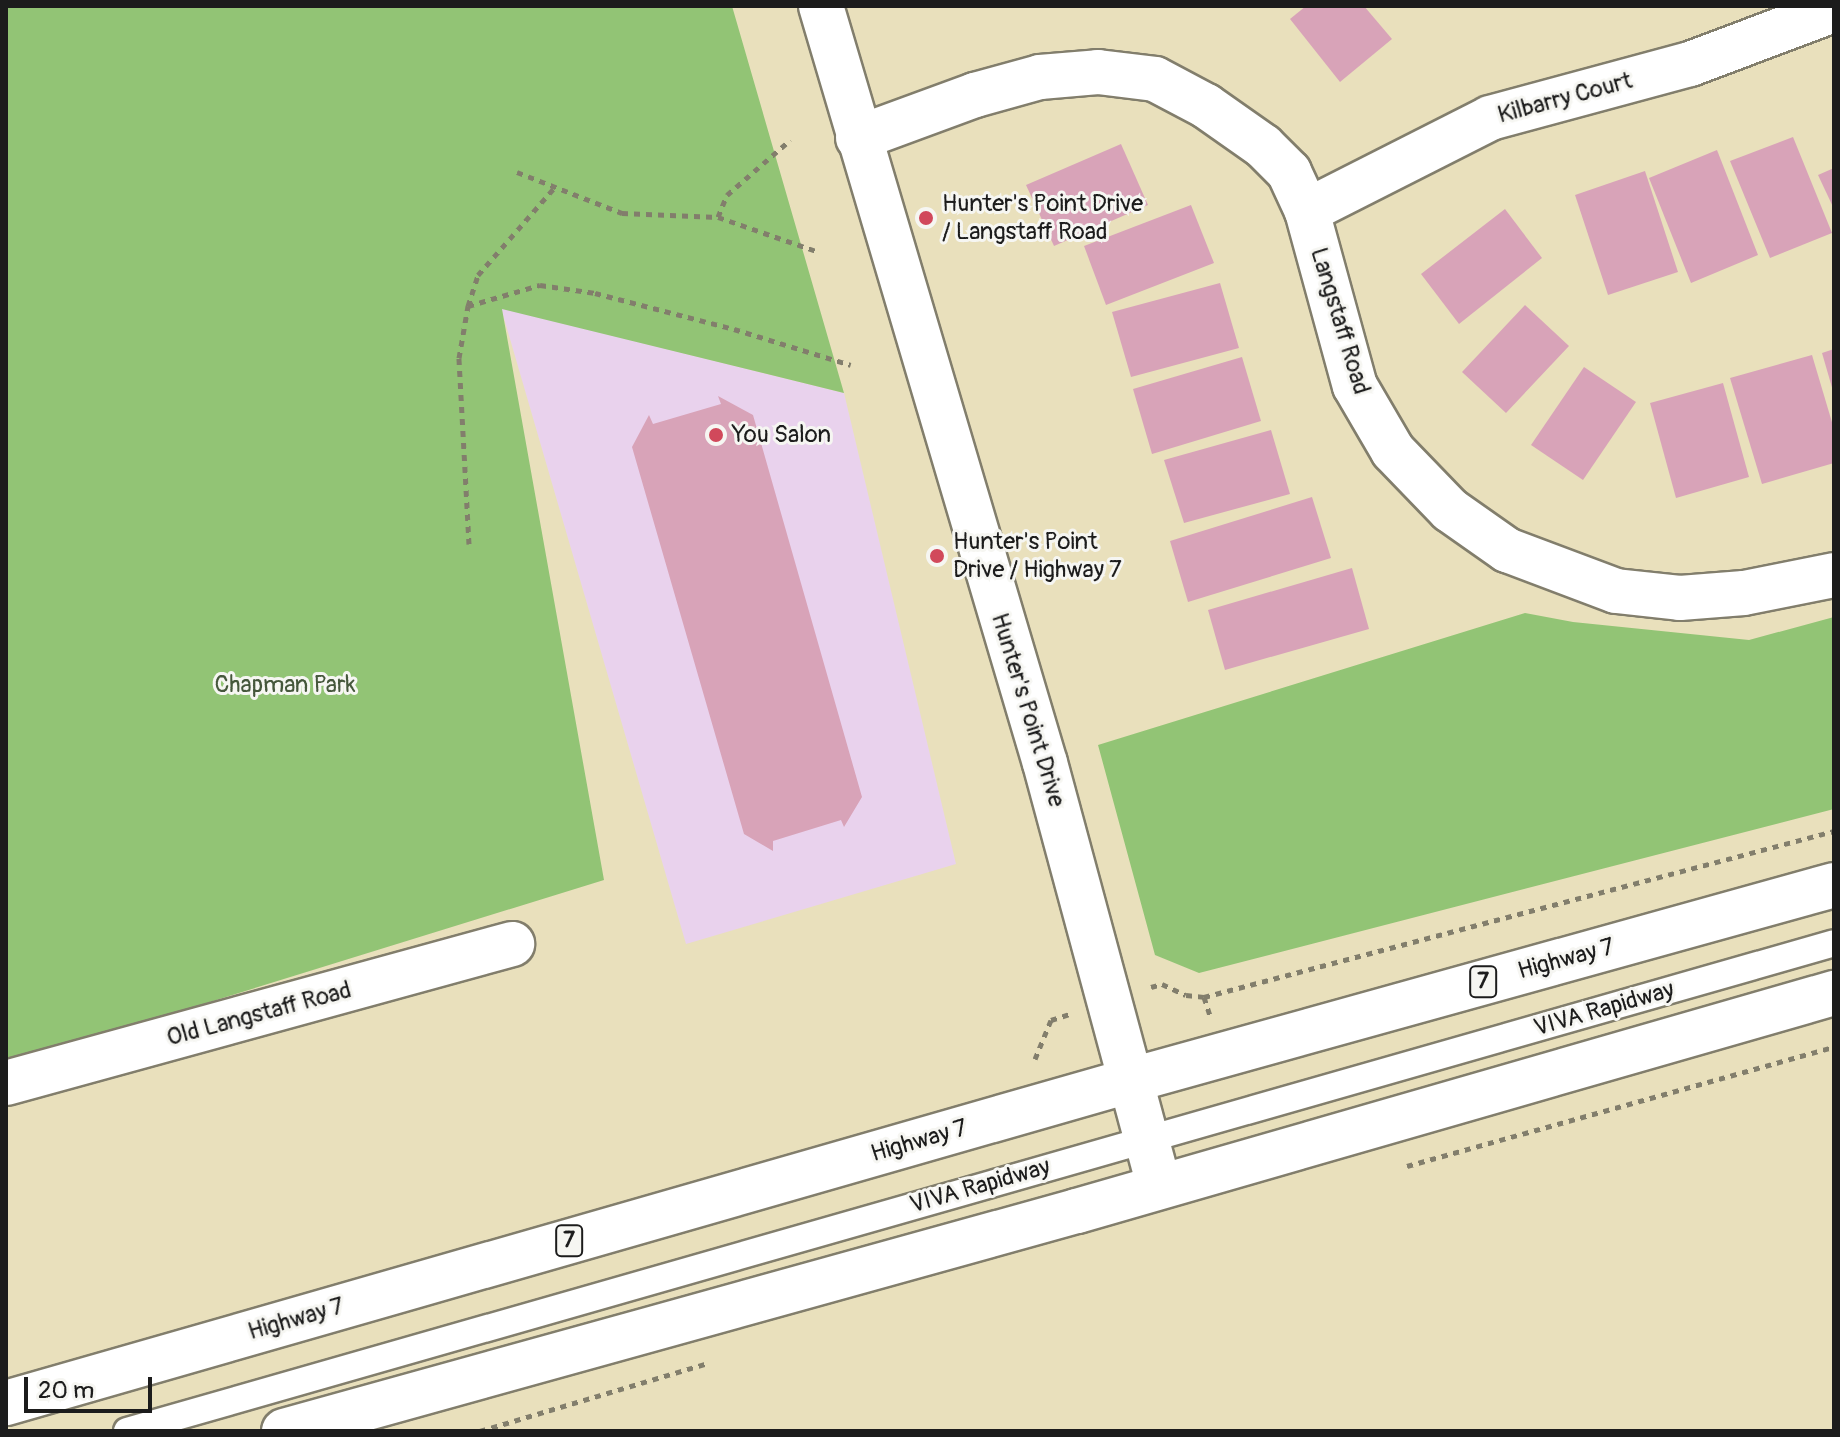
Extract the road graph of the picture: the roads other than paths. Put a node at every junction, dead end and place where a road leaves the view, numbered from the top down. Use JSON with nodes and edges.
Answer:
{"nodes":[{"id":1,"x":821,"y":6,"type":"edge"},
{"id":2,"x":1834,"y":10,"type":"edge"},
{"id":3,"x":858,"y":138,"type":"junction"},
{"id":4,"x":1307,"y":211,"type":"junction"},
{"id":5,"x":1834,"y":575,"type":"edge"},
{"id":6,"x":1834,"y":885,"type":"edge"},
{"id":7,"x":1834,"y":943,"type":"edge"},
{"id":8,"x":512,"y":944,"type":"dead end"},
{"id":9,"x":1834,"y":993,"type":"edge"},
{"id":10,"x":1132,"y":1080,"type":"junction"},
{"id":11,"x":6,"y":1083,"type":"edge"},
{"id":12,"x":1147,"y":1138,"type":"junction"},
{"id":13,"x":1159,"y":1186,"type":"junction"},
{"id":14,"x":6,"y":1403,"type":"edge"},
{"id":15,"x":127,"y":1431,"type":"edge"},
{"id":16,"x":284,"y":1431,"type":"edge"}],
"edges":[{"from":1,"to":3,"type":"street","name":"Hunter's Point Drive"},
{"from":2,"to":4,"type":"street","name":"Kilbarry Court"},
{"from":3,"to":4,"type":"street","name":"Langstaff Road"},
{"from":3,"to":10,"type":"street","name":"Hunter's Point Drive"},
{"from":4,"to":5,"type":"street","name":"Langstaff Road"},
{"from":6,"to":10,"type":"street","name":"Highway 7","number":"7"},
{"from":7,"to":12,"type":"lane","name":"VIVA Rapidway"},
{"from":8,"to":11,"type":"street","name":"Old Langstaff Road"},
{"from":9,"to":13,"type":"street"},
{"from":10,"to":12,"type":"street","name":"Hunter's Point Drive"},
{"from":10,"to":14,"type":"street","name":"Highway 7","number":"7"},
{"from":12,"to":13,"type":"street","name":"Hunter's Point Drive"},
{"from":12,"to":15,"type":"lane","name":"VIVA Rapidway"},
{"from":13,"to":16,"type":"street"}]}
